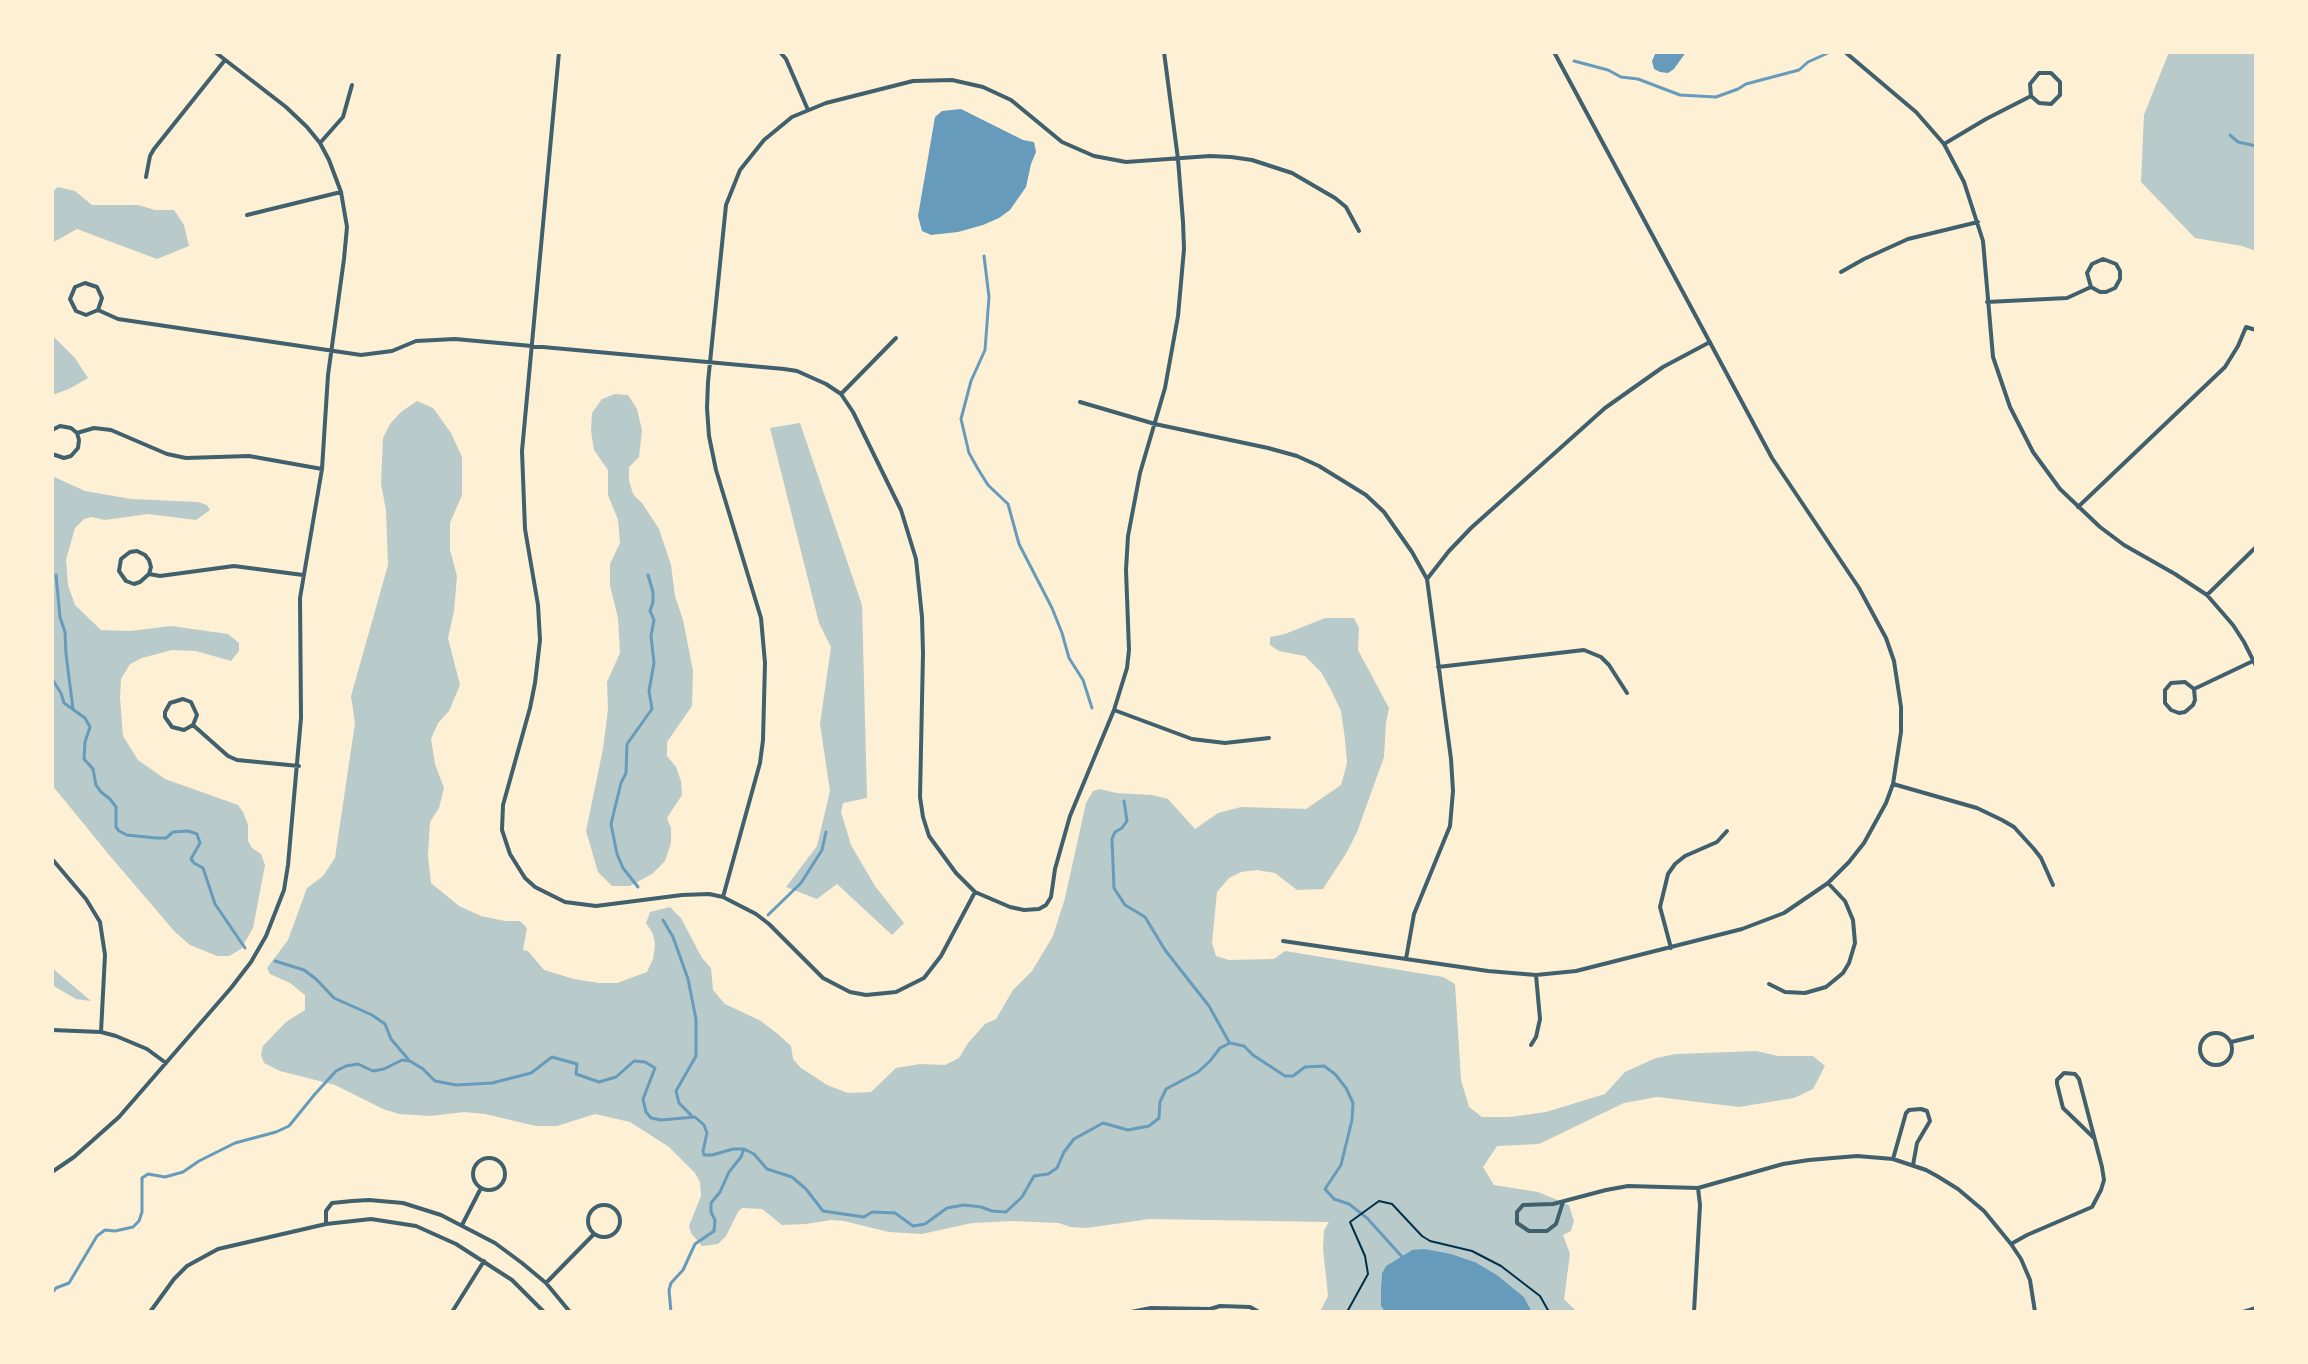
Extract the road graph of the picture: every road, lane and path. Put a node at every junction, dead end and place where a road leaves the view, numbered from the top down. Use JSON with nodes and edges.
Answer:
{"nodes":[{"id":1,"x":215,"y":52,"type":"edge"},
{"id":2,"x":559,"y":52,"type":"edge"},
{"id":3,"x":780,"y":52,"type":"edge"},
{"id":4,"x":1164,"y":52,"type":"edge"},
{"id":5,"x":1554,"y":52,"type":"edge"},
{"id":6,"x":1845,"y":52,"type":"edge"},
{"id":7,"x":225,"y":60,"type":"junction"},
{"id":8,"x":352,"y":85,"type":"dead end"},
{"id":9,"x":2031,"y":96,"type":"junction"},
{"id":10,"x":808,"y":110,"type":"junction"},
{"id":11,"x":320,"y":143,"type":"junction"},
{"id":12,"x":1944,"y":144,"type":"junction"},
{"id":13,"x":1178,"y":159,"type":"junction"},
{"id":14,"x":146,"y":177,"type":"dead end"},
{"id":15,"x":341,"y":192,"type":"junction"},
{"id":16,"x":247,"y":215,"type":"dead end"},
{"id":17,"x":1978,"y":222,"type":"junction"},
{"id":18,"x":1359,"y":231,"type":"dead end"},
{"id":19,"x":1841,"y":272,"type":"dead end"},
{"id":20,"x":2091,"y":287,"type":"junction"},
{"id":21,"x":1987,"y":302,"type":"junction"},
{"id":22,"x":98,"y":310,"type":"junction"},
{"id":23,"x":2256,"y":330,"type":"edge"},
{"id":24,"x":896,"y":338,"type":"dead end"},
{"id":25,"x":1710,"y":342,"type":"junction"},
{"id":26,"x":532,"y":346,"type":"junction"},
{"id":27,"x":330,"y":351,"type":"junction"},
{"id":28,"x":710,"y":362,"type":"junction"},
{"id":29,"x":841,"y":394,"type":"junction"},
{"id":30,"x":1080,"y":402,"type":"dead end"},
{"id":31,"x":1155,"y":424,"type":"junction"},
{"id":32,"x":52,"y":430,"type":"edge"},
{"id":33,"x":77,"y":433,"type":"junction"},
{"id":34,"x":52,"y":454,"type":"edge"},
{"id":35,"x":322,"y":469,"type":"junction"},
{"id":36,"x":2078,"y":507,"type":"junction"},
{"id":37,"x":2256,"y":547,"type":"edge"},
{"id":38,"x":149,"y":574,"type":"junction"},
{"id":39,"x":303,"y":575,"type":"junction"},
{"id":40,"x":1427,"y":579,"type":"junction"},
{"id":41,"x":2207,"y":595,"type":"junction"},
{"id":42,"x":2255,"y":664,"type":"edge"},
{"id":43,"x":1438,"y":667,"type":"junction"},
{"id":44,"x":2194,"y":689,"type":"junction"},
{"id":45,"x":1627,"y":693,"type":"dead end"},
{"id":46,"x":1114,"y":710,"type":"junction"},
{"id":47,"x":193,"y":725,"type":"junction"},
{"id":48,"x":1269,"y":738,"type":"dead end"},
{"id":49,"x":299,"y":766,"type":"junction"},
{"id":50,"x":1893,"y":784,"type":"junction"},
{"id":51,"x":1727,"y":831,"type":"dead end"},
{"id":52,"x":52,"y":859,"type":"edge"},
{"id":53,"x":1828,"y":883,"type":"junction"},
{"id":54,"x":2053,"y":885,"type":"dead end"},
{"id":55,"x":975,"y":892,"type":"junction"},
{"id":56,"x":723,"y":897,"type":"junction"},
{"id":57,"x":1283,"y":941,"type":"dead end"},
{"id":58,"x":1671,"y":948,"type":"junction"},
{"id":59,"x":1406,"y":959,"type":"junction"},
{"id":60,"x":1536,"y":975,"type":"junction"},
{"id":61,"x":1769,"y":984,"type":"dead end"},
{"id":62,"x":52,"y":1030,"type":"edge"},
{"id":63,"x":101,"y":1032,"type":"junction"},
{"id":64,"x":2256,"y":1036,"type":"edge"},
{"id":65,"x":2231,"y":1042,"type":"junction"},
{"id":66,"x":1531,"y":1045,"type":"dead end"},
{"id":67,"x":166,"y":1063,"type":"junction"},
{"id":68,"x":2093,"y":1137,"type":"junction"},
{"id":69,"x":1893,"y":1159,"type":"junction"},
{"id":70,"x":1913,"y":1165,"type":"junction"},
{"id":71,"x":52,"y":1172,"type":"edge"},
{"id":72,"x":481,"y":1188,"type":"junction"},
{"id":73,"x":1698,"y":1188,"type":"junction"},
{"id":74,"x":1563,"y":1202,"type":"junction"},
{"id":75,"x":326,"y":1224,"type":"junction"},
{"id":76,"x":462,"y":1225,"type":"junction"},
{"id":77,"x":594,"y":1234,"type":"junction"},
{"id":78,"x":2011,"y":1244,"type":"junction"},
{"id":79,"x":484,"y":1261,"type":"junction"},
{"id":80,"x":546,"y":1283,"type":"junction"},
{"id":81,"x":2256,"y":1308,"type":"edge"},
{"id":82,"x":1212,"y":1310,"type":"edge"},
{"id":83,"x":150,"y":1312,"type":"edge"},
{"id":84,"x":452,"y":1312,"type":"edge"},
{"id":85,"x":544,"y":1312,"type":"edge"},
{"id":86,"x":570,"y":1312,"type":"edge"},
{"id":87,"x":1131,"y":1312,"type":"edge"},
{"id":88,"x":1259,"y":1312,"type":"edge"},
{"id":89,"x":1347,"y":1312,"type":"edge"},
{"id":90,"x":1549,"y":1312,"type":"edge"},
{"id":91,"x":1694,"y":1312,"type":"edge"},
{"id":92,"x":2035,"y":1312,"type":"edge"},
{"id":93,"x":2243,"y":1312,"type":"edge"}],
"edges":[{"from":1,"to":7,"type":"street"},
{"from":2,"to":26,"type":"street"},
{"from":3,"to":10,"type":"street"},
{"from":4,"to":13,"type":"street"},
{"from":5,"to":25,"type":"street"},
{"from":6,"to":12,"type":"street"},
{"from":7,"to":11,"type":"street"},
{"from":7,"to":14,"type":"street"},
{"from":8,"to":11,"type":"street"},
{"from":9,"to":9,"type":"street"},
{"from":9,"to":12,"type":"street"},
{"from":10,"to":13,"type":"street"},
{"from":10,"to":28,"type":"street"},
{"from":11,"to":15,"type":"street"},
{"from":12,"to":17,"type":"street"},
{"from":13,"to":18,"type":"street"},
{"from":13,"to":31,"type":"street"},
{"from":15,"to":16,"type":"street"},
{"from":15,"to":27,"type":"street"},
{"from":17,"to":19,"type":"street"},
{"from":17,"to":21,"type":"street"},
{"from":20,"to":20,"type":"street"},
{"from":20,"to":21,"type":"street"},
{"from":21,"to":36,"type":"street"},
{"from":22,"to":22,"type":"street"},
{"from":22,"to":27,"type":"street"},
{"from":23,"to":36,"type":"street"},
{"from":24,"to":29,"type":"street"},
{"from":25,"to":40,"type":"street"},
{"from":25,"to":50,"type":"street"},
{"from":26,"to":27,"type":"street"},
{"from":26,"to":28,"type":"street"},
{"from":26,"to":56,"type":"street"},
{"from":27,"to":35,"type":"street"},
{"from":28,"to":29,"type":"street"},
{"from":28,"to":56,"type":"street"},
{"from":29,"to":55,"type":"street"},
{"from":30,"to":31,"type":"street"},
{"from":31,"to":40,"type":"street"},
{"from":31,"to":46,"type":"street"},
{"from":32,"to":33,"type":"street"},
{"from":33,"to":34,"type":"street"},
{"from":33,"to":35,"type":"street"},
{"from":35,"to":39,"type":"street"},
{"from":36,"to":41,"type":"street"},
{"from":37,"to":41,"type":"street"},
{"from":38,"to":38,"type":"street"},
{"from":38,"to":39,"type":"street"},
{"from":39,"to":49,"type":"street"},
{"from":40,"to":43,"type":"street"},
{"from":41,"to":42,"type":"street"},
{"from":42,"to":44,"type":"street"},
{"from":43,"to":45,"type":"street"},
{"from":43,"to":59,"type":"street"},
{"from":44,"to":44,"type":"street"},
{"from":46,"to":48,"type":"street"},
{"from":46,"to":55,"type":"street"},
{"from":47,"to":47,"type":"street"},
{"from":47,"to":49,"type":"street"},
{"from":49,"to":67,"type":"street"},
{"from":50,"to":53,"type":"street"},
{"from":50,"to":54,"type":"street"},
{"from":51,"to":58,"type":"street"},
{"from":52,"to":63,"type":"street"},
{"from":53,"to":58,"type":"street"},
{"from":53,"to":61,"type":"street"},
{"from":55,"to":56,"type":"street"},
{"from":57,"to":59,"type":"street"},
{"from":58,"to":60,"type":"street"},
{"from":59,"to":60,"type":"street"},
{"from":60,"to":66,"type":"street"},
{"from":62,"to":63,"type":"street"},
{"from":63,"to":67,"type":"street"},
{"from":64,"to":65,"type":"street"},
{"from":65,"to":65,"type":"street"},
{"from":67,"to":71,"type":"street"},
{"from":68,"to":68,"type":"street"},
{"from":68,"to":78,"type":"street"},
{"from":69,"to":70,"type":"street"},
{"from":69,"to":70,"type":"street"},
{"from":69,"to":73,"type":"street"},
{"from":70,"to":78,"type":"street"},
{"from":72,"to":72,"type":"street"},
{"from":72,"to":76,"type":"street"},
{"from":73,"to":74,"type":"street"},
{"from":73,"to":91,"type":"street"},
{"from":74,"to":74,"type":"street"},
{"from":75,"to":76,"type":"street"},
{"from":75,"to":79,"type":"street"},
{"from":75,"to":83,"type":"street"},
{"from":76,"to":80,"type":"street"},
{"from":77,"to":77,"type":"street"},
{"from":77,"to":80,"type":"street"},
{"from":78,"to":92,"type":"street"},
{"from":79,"to":84,"type":"street"},
{"from":79,"to":85,"type":"street"},
{"from":80,"to":86,"type":"street"},
{"from":81,"to":93,"type":"street"},
{"from":82,"to":87,"type":"street"},
{"from":82,"to":88,"type":"street"},
{"from":89,"to":90,"type":"path"}]}
